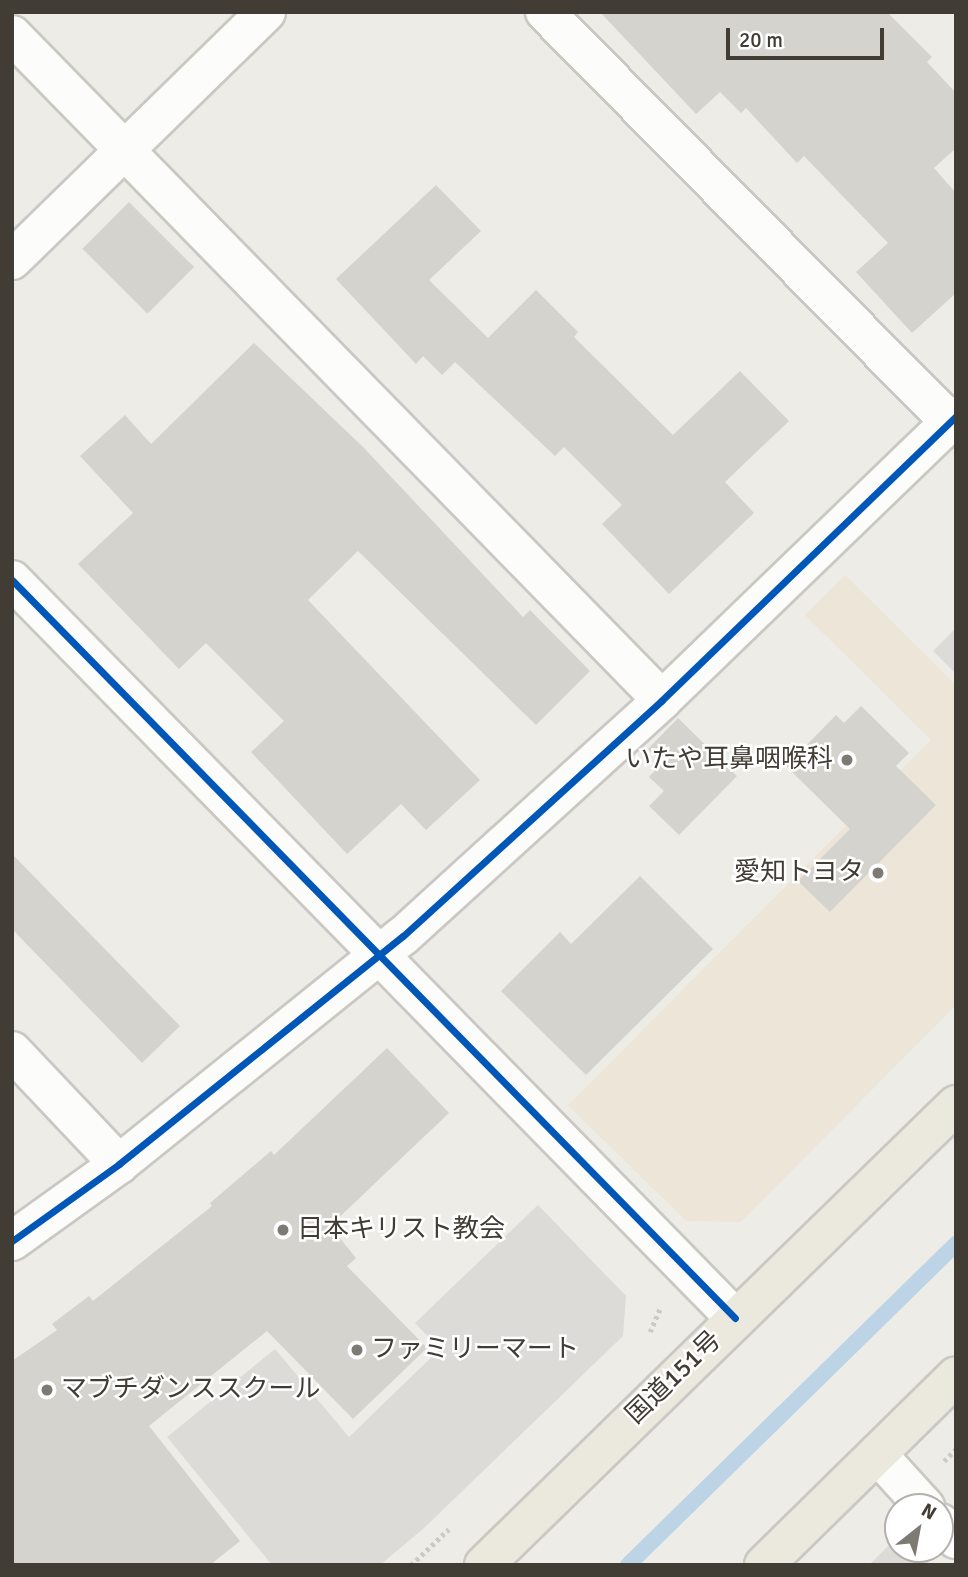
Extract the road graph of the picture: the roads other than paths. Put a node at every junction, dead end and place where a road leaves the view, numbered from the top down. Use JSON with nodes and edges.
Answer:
{"nodes":[{"id":1,"x":266,"y":12,"type":"edge"},
{"id":2,"x":545,"y":12,"type":"edge"},
{"id":3,"x":12,"y":35,"type":"edge"},
{"id":4,"x":126,"y":153,"type":"junction"},
{"id":5,"x":12,"y":260,"type":"edge"},
{"id":6,"x":953,"y":419,"type":"edge"},
{"id":7,"x":12,"y":580,"type":"edge"},
{"id":8,"x":663,"y":700,"type":"junction"},
{"id":9,"x":379,"y":956,"type":"junction"},
{"id":10,"x":12,"y":1051,"type":"edge"},
{"id":11,"x":956,"y":1105,"type":"edge"},
{"id":12,"x":119,"y":1164,"type":"junction"},
{"id":13,"x":12,"y":1241,"type":"edge"},
{"id":14,"x":735,"y":1318,"type":"junction"},
{"id":15,"x":956,"y":1376,"type":"edge"},
{"id":16,"x":877,"y":1454,"type":"junction"},
{"id":17,"x":912,"y":1493,"type":"edge"},
{"id":18,"x":484,"y":1565,"type":"edge"},
{"id":19,"x":764,"y":1565,"type":"edge"}],
"edges":[{"from":1,"to":4,"type":"street"},
{"from":2,"to":6,"type":"street"},
{"from":3,"to":4,"type":"street"},
{"from":4,"to":5,"type":"street"},
{"from":4,"to":8,"type":"street"},
{"from":6,"to":8,"type":"street"},
{"from":7,"to":9,"type":"street"},
{"from":8,"to":9,"type":"street"},
{"from":9,"to":12,"type":"street"},
{"from":9,"to":14,"type":"street"},
{"from":10,"to":12,"type":"street"},
{"from":11,"to":14,"type":"highway","name":"国道151号"},
{"from":12,"to":13,"type":"street"},
{"from":14,"to":18,"type":"highway","name":"国道151号"},
{"from":15,"to":16,"type":"highway"},
{"from":16,"to":17,"type":"street"},
{"from":16,"to":19,"type":"highway"}]}
